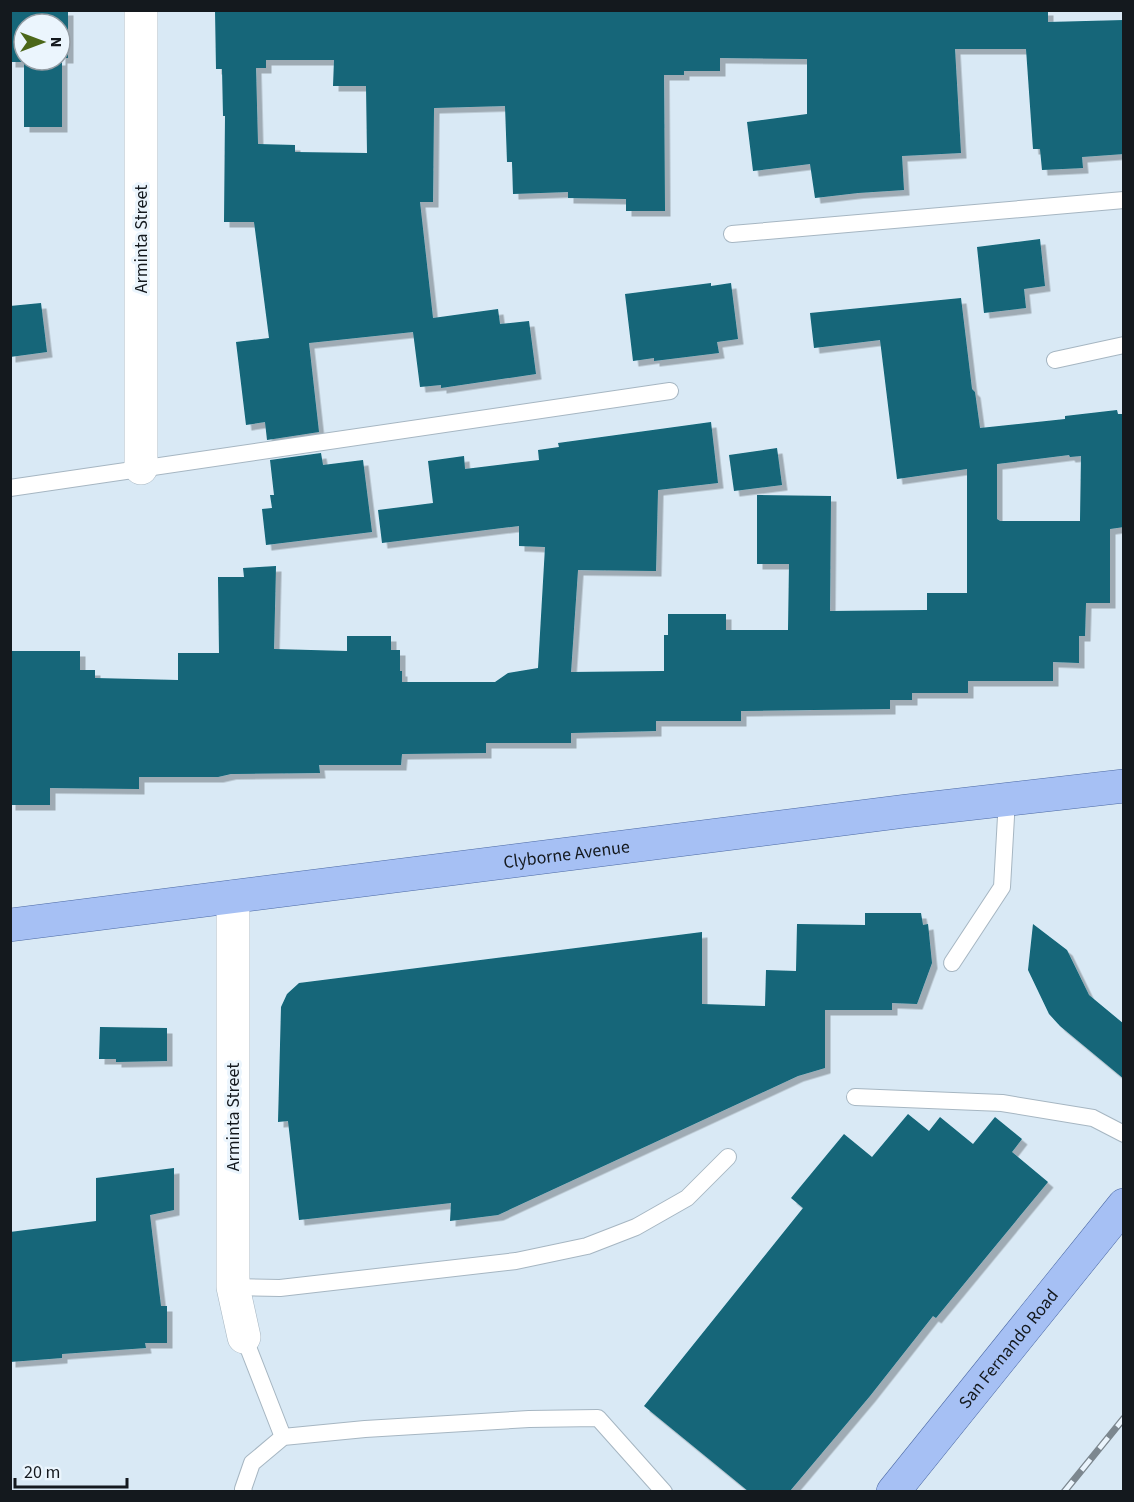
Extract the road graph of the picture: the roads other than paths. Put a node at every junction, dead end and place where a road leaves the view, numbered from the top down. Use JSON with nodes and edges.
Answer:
{"nodes":[{"id":1,"x":141,"y":10,"type":"edge"},
{"id":2,"x":1124,"y":200,"type":"edge"},
{"id":3,"x":732,"y":234,"type":"dead end"},
{"id":4,"x":1124,"y":345,"type":"edge"},
{"id":5,"x":1055,"y":360,"type":"dead end"},
{"id":6,"x":670,"y":391,"type":"dead end"},
{"id":7,"x":141,"y":468,"type":"junction"},
{"id":8,"x":10,"y":488,"type":"edge"},
{"id":9,"x":1124,"y":786,"type":"edge"},
{"id":10,"x":1006,"y":799,"type":"junction"},
{"id":11,"x":233,"y":897,"type":"junction"},
{"id":12,"x":10,"y":926,"type":"edge"},
{"id":13,"x":952,"y":963,"type":"dead end"},
{"id":14,"x":855,"y":1097,"type":"dead end"},
{"id":15,"x":1124,"y":1134,"type":"edge"},
{"id":16,"x":728,"y":1157,"type":"dead end"},
{"id":17,"x":1124,"y":1205,"type":"edge"},
{"id":18,"x":233,"y":1287,"type":"junction"},
{"id":19,"x":244,"y":1337,"type":"joint"},
{"id":20,"x":283,"y":1437,"type":"junction"},
{"id":21,"x":244,"y":1491,"type":"edge"},
{"id":22,"x":664,"y":1491,"type":"edge"},
{"id":23,"x":893,"y":1491,"type":"edge"}],
"edges":[{"from":1,"to":7,"type":"street","name":"Arminta Street"},
{"from":2,"to":3,"type":"lane"},
{"from":4,"to":5,"type":"lane"},
{"from":6,"to":7,"type":"lane"},
{"from":7,"to":8,"type":"lane"},
{"from":9,"to":10,"type":"main road","name":"Clyborne Avenue"},
{"from":10,"to":11,"type":"main road","name":"Clyborne Avenue"},
{"from":10,"to":13,"type":"lane"},
{"from":11,"to":12,"type":"main road","name":"Clyborne Avenue"},
{"from":11,"to":18,"type":"street","name":"Arminta Street"},
{"from":14,"to":15,"type":"lane"},
{"from":16,"to":18,"type":"lane"},
{"from":17,"to":23,"type":"main road","name":"San Fernando Road"},
{"from":18,"to":19,"type":"street","name":"Arminta Street"},
{"from":19,"to":20,"type":"lane"},
{"from":20,"to":21,"type":"lane"},
{"from":20,"to":22,"type":"lane"}]}
